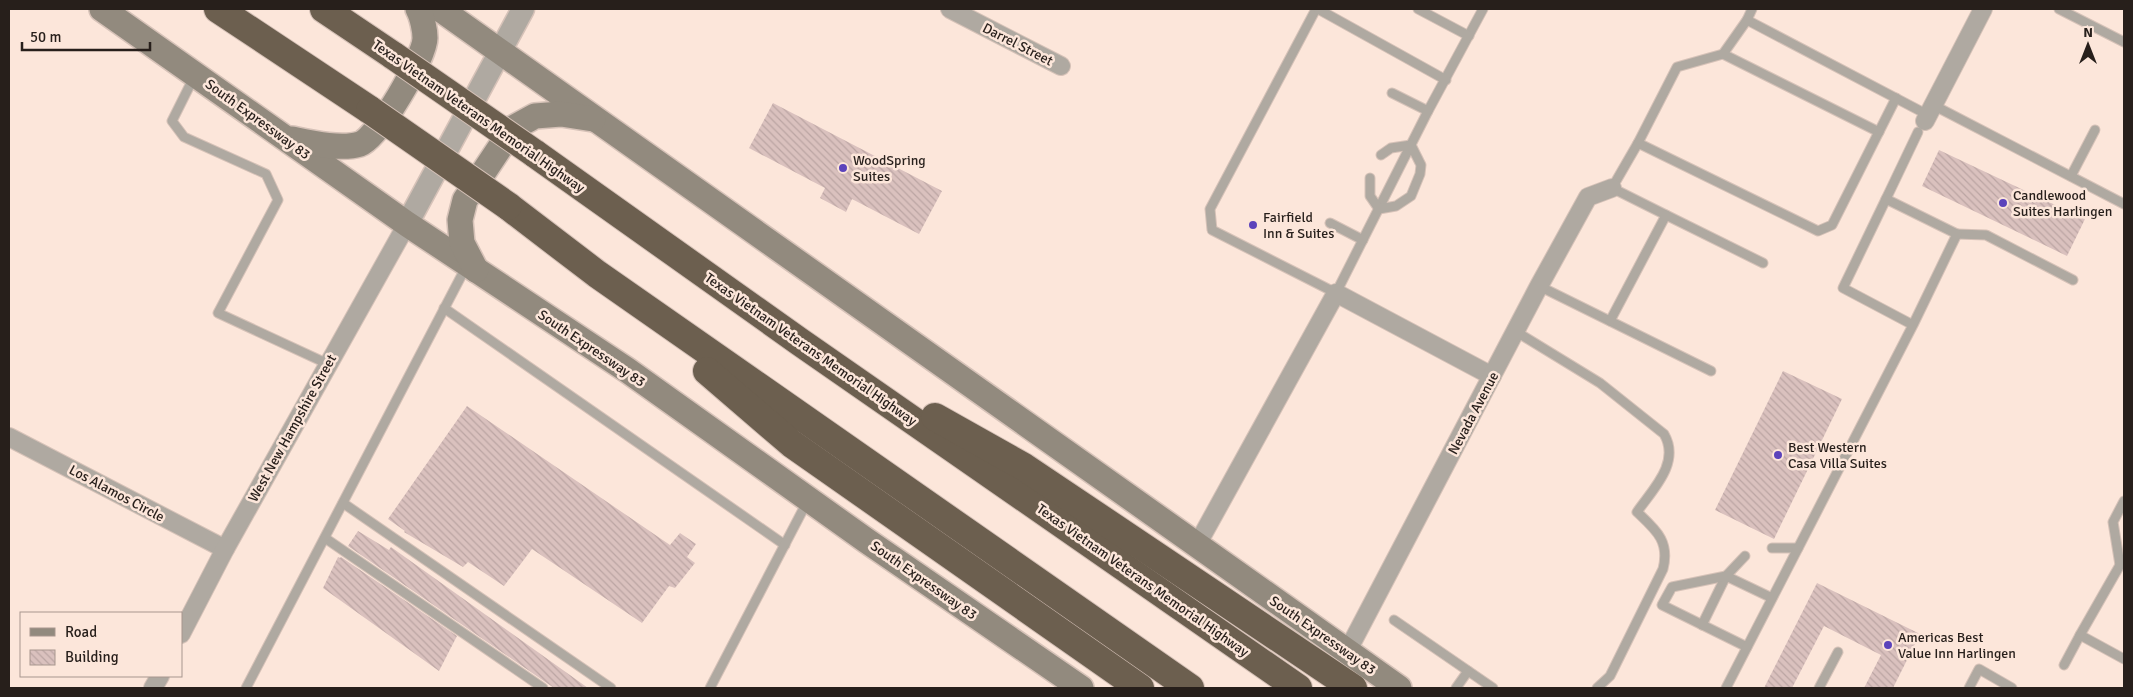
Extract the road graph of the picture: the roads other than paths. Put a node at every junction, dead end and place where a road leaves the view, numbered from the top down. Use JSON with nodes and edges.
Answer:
{"nodes":[{"id":1,"x":102,"y":9,"type":"edge"},
{"id":2,"x":218,"y":9,"type":"edge"},
{"id":3,"x":324,"y":9,"type":"edge"},
{"id":4,"x":418,"y":9,"type":"edge"},
{"id":5,"x":440,"y":9,"type":"edge"},
{"id":6,"x":522,"y":9,"type":"edge"},
{"id":7,"x":950,"y":9,"type":"edge"},
{"id":8,"x":1317,"y":9,"type":"edge"},
{"id":9,"x":1418,"y":9,"type":"edge"},
{"id":10,"x":1483,"y":9,"type":"edge"},
{"id":11,"x":1752,"y":9,"type":"edge"},
{"id":12,"x":1983,"y":9,"type":"edge"},
{"id":13,"x":2059,"y":9,"type":"edge"},
{"id":14,"x":976,"y":15,"type":"edge"},
{"id":15,"x":1747,"y":20,"type":"junction"},
{"id":16,"x":1469,"y":36,"type":"junction"},
{"id":17,"x":2124,"y":42,"type":"edge"},
{"id":18,"x":501,"y":51,"type":"junction"},
{"id":19,"x":1723,"y":54,"type":"junction"},
{"id":20,"x":1060,"y":66,"type":"dead end"},
{"id":21,"x":195,"y":74,"type":"junction"},
{"id":22,"x":1446,"y":80,"type":"junction"},
{"id":23,"x":1392,"y":94,"type":"dead end"},
{"id":24,"x":1896,"y":98,"type":"junction"},
{"id":25,"x":1428,"y":112,"type":"junction"},
{"id":26,"x":1926,"y":118,"type":"junction"},
{"id":27,"x":598,"y":120,"type":"junction"},
{"id":28,"x":2095,"y":130,"type":"dead end"},
{"id":29,"x":1879,"y":132,"type":"junction"},
{"id":30,"x":282,"y":137,"type":"junction"},
{"id":31,"x":1638,"y":143,"type":"junction"},
{"id":32,"x":1411,"y":145,"type":"junction"},
{"id":33,"x":1381,"y":155,"type":"dead end"},
{"id":34,"x":2071,"y":176,"type":"junction"},
{"id":35,"x":1370,"y":178,"type":"dead end"},
{"id":36,"x":1612,"y":188,"type":"junction"},
{"id":37,"x":1886,"y":199,"type":"junction"},
{"id":38,"x":2124,"y":204,"type":"edge"},
{"id":39,"x":1379,"y":209,"type":"junction"},
{"id":40,"x":1666,"y":215,"type":"junction"},
{"id":41,"x":1330,"y":223,"type":"dead end"},
{"id":42,"x":407,"y":224,"type":"junction"},
{"id":43,"x":1956,"y":234,"type":"junction"},
{"id":44,"x":1363,"y":240,"type":"junction"},
{"id":45,"x":1763,"y":264,"type":"dead end"},
{"id":46,"x":472,"y":267,"type":"junction"},
{"id":47,"x":597,"y":274,"type":"junction"},
{"id":48,"x":2072,"y":280,"type":"dead end"},
{"id":49,"x":1539,"y":286,"type":"junction"},
{"id":50,"x":1336,"y":293,"type":"junction"},
{"id":51,"x":444,"y":308,"type":"junction"},
{"id":52,"x":1610,"y":321,"type":"junction"},
{"id":53,"x":1913,"y":325,"type":"junction"},
{"id":54,"x":1515,"y":331,"type":"junction"},
{"id":55,"x":800,"y":342,"type":"junction"},
{"id":56,"x":328,"y":364,"type":"junction"},
{"id":57,"x":1711,"y":371,"type":"dead end"},
{"id":58,"x":1492,"y":376,"type":"junction"},
{"id":59,"x":9,"y":437,"type":"edge"},
{"id":60,"x":809,"y":500,"type":"junction"},
{"id":61,"x":2124,"y":501,"type":"edge"},
{"id":62,"x":343,"y":503,"type":"junction"},
{"id":63,"x":325,"y":538,"type":"junction"},
{"id":64,"x":785,"y":546,"type":"junction"},
{"id":65,"x":1198,"y":546,"type":"junction"},
{"id":66,"x":225,"y":548,"type":"junction"},
{"id":67,"x":1772,"y":548,"type":"dead end"},
{"id":68,"x":1798,"y":548,"type":"junction"},
{"id":69,"x":1745,"y":556,"type":"dead end"},
{"id":70,"x":2122,"y":564,"type":"edge"},
{"id":71,"x":1726,"y":576,"type":"junction"},
{"id":72,"x":1772,"y":598,"type":"junction"},
{"id":73,"x":1394,"y":620,"type":"dead end"},
{"id":74,"x":1702,"y":625,"type":"junction"},
{"id":75,"x":182,"y":632,"type":"edge"},
{"id":76,"x":2080,"y":635,"type":"junction"},
{"id":77,"x":1747,"y":647,"type":"junction"},
{"id":78,"x":1347,"y":652,"type":"junction"},
{"id":79,"x":1838,"y":652,"type":"dead end"},
{"id":80,"x":2124,"y":659,"type":"edge"},
{"id":81,"x":2064,"y":665,"type":"dead end"},
{"id":82,"x":1468,"y":671,"type":"junction"},
{"id":83,"x":159,"y":677,"type":"edge"},
{"id":84,"x":153,"y":688,"type":"edge"},
{"id":85,"x":246,"y":688,"type":"edge"},
{"id":86,"x":544,"y":688,"type":"edge"},
{"id":87,"x":611,"y":688,"type":"edge"},
{"id":88,"x":710,"y":688,"type":"edge"},
{"id":89,"x":1081,"y":688,"type":"edge"},
{"id":90,"x":1140,"y":688,"type":"edge"},
{"id":91,"x":1190,"y":688,"type":"edge"},
{"id":92,"x":1298,"y":688,"type":"edge"},
{"id":93,"x":1352,"y":688,"type":"edge"},
{"id":94,"x":1399,"y":688,"type":"edge"},
{"id":95,"x":1456,"y":688,"type":"edge"},
{"id":96,"x":1493,"y":688,"type":"edge"},
{"id":97,"x":1597,"y":688,"type":"edge"},
{"id":98,"x":1726,"y":688,"type":"edge"},
{"id":99,"x":1819,"y":688,"type":"edge"},
{"id":100,"x":1968,"y":688,"type":"edge"},
{"id":101,"x":2012,"y":688,"type":"edge"}],
"edges":[{"from":1,"to":21,"type":"main road","name":"South Expressway 83"},
{"from":2,"to":47,"type":"highway","bridge":true},
{"from":3,"to":55,"type":"highway","name":"Texas Vietnam Veterans Memorial Highway","bridge":true},
{"from":4,"to":30,"type":"main road"},
{"from":5,"to":18,"type":"main road","name":"South Expressway 83"},
{"from":6,"to":18,"type":"street"},
{"from":7,"to":14,"type":"street","name":"Darrel Street"},
{"from":8,"to":22,"type":"lane"},
{"from":8,"to":50,"type":"lane"},
{"from":9,"to":16,"type":"lane"},
{"from":10,"to":16,"type":"lane"},
{"from":11,"to":15,"type":"lane"},
{"from":12,"to":26,"type":"street"},
{"from":13,"to":17,"type":"lane"},
{"from":14,"to":20,"type":"street","name":"Darrel Street"},
{"from":15,"to":19,"type":"lane"},
{"from":15,"to":24,"type":"lane"},
{"from":16,"to":22,"type":"lane"},
{"from":18,"to":27,"type":"main road","name":"South Expressway 83"},
{"from":18,"to":42,"type":"street"},
{"from":19,"to":29,"type":"lane"},
{"from":19,"to":31,"type":"lane"},
{"from":21,"to":30,"type":"main road","name":"South Expressway 83"},
{"from":21,"to":56,"type":"lane"},
{"from":22,"to":25,"type":"lane"},
{"from":23,"to":25,"type":"lane"},
{"from":24,"to":26,"type":"lane"},
{"from":24,"to":29,"type":"lane"},
{"from":25,"to":32,"type":"lane"},
{"from":26,"to":34,"type":"lane"},
{"from":26,"to":37,"type":"lane"},
{"from":27,"to":46,"type":"main road"},
{"from":27,"to":65,"type":"main road","name":"South Expressway 83"},
{"from":28,"to":34,"type":"lane"},
{"from":29,"to":31,"type":"lane"},
{"from":30,"to":42,"type":"main road","name":"South Expressway 83"},
{"from":31,"to":36,"type":"lane"},
{"from":32,"to":33,"type":"lane"},
{"from":32,"to":39,"type":"lane"},
{"from":32,"to":39,"type":"lane"},
{"from":34,"to":38,"type":"lane"},
{"from":35,"to":39,"type":"lane"},
{"from":36,"to":40,"type":"lane"},
{"from":36,"to":49,"type":"street","name":"Nevada Avenue"},
{"from":37,"to":43,"type":"lane"},
{"from":37,"to":53,"type":"lane"},
{"from":39,"to":44,"type":"lane"},
{"from":40,"to":45,"type":"lane"},
{"from":40,"to":52,"type":"lane"},
{"from":41,"to":44,"type":"lane"},
{"from":42,"to":46,"type":"main road","name":"South Expressway 83"},
{"from":42,"to":56,"type":"street","name":"West New Hampshire Street"},
{"from":43,"to":48,"type":"lane"},
{"from":43,"to":53,"type":"lane"},
{"from":44,"to":50,"type":"lane"},
{"from":46,"to":51,"type":"lane"},
{"from":46,"to":60,"type":"main road","name":"South Expressway 83"},
{"from":47,"to":90,"type":"highway"},
{"from":47,"to":91,"type":"highway"},
{"from":49,"to":52,"type":"lane"},
{"from":49,"to":54,"type":"street","name":"Nevada Avenue"},
{"from":50,"to":58,"type":"street"},
{"from":50,"to":65,"type":"street"},
{"from":51,"to":62,"type":"lane"},
{"from":51,"to":64,"type":"lane"},
{"from":52,"to":57,"type":"lane"},
{"from":53,"to":68,"type":"lane"},
{"from":54,"to":58,"type":"street","name":"Nevada Avenue"},
{"from":54,"to":97,"type":"lane"},
{"from":55,"to":92,"type":"highway","name":"Texas Vietnam Veterans Memorial Highway"},
{"from":55,"to":93,"type":"highway"},
{"from":56,"to":66,"type":"street","name":"West New Hampshire Street"},
{"from":58,"to":78,"type":"street","name":"Nevada Avenue"},
{"from":59,"to":66,"type":"street","name":"Los Alamos Circle"},
{"from":60,"to":64,"type":"lane"},
{"from":60,"to":89,"type":"main road","name":"South Expressway 83"},
{"from":61,"to":70,"type":"lane"},
{"from":62,"to":63,"type":"lane"},
{"from":62,"to":87,"type":"lane"},
{"from":63,"to":85,"type":"lane"},
{"from":63,"to":86,"type":"lane"},
{"from":64,"to":88,"type":"lane"},
{"from":65,"to":78,"type":"main road","name":"South Expressway 83"},
{"from":66,"to":75,"type":"street","name":"West New Hampshire Street"},
{"from":67,"to":68,"type":"lane"},
{"from":68,"to":72,"type":"lane"},
{"from":69,"to":71,"type":"lane"},
{"from":70,"to":76,"type":"lane"},
{"from":71,"to":72,"type":"lane"},
{"from":71,"to":74,"type":"lane"},
{"from":71,"to":74,"type":"lane"},
{"from":72,"to":77,"type":"lane"},
{"from":73,"to":82,"type":"lane"},
{"from":74,"to":77,"type":"lane"},
{"from":76,"to":80,"type":"lane"},
{"from":76,"to":81,"type":"lane"},
{"from":77,"to":98,"type":"lane"},
{"from":78,"to":94,"type":"main road","name":"South Expressway 83"},
{"from":79,"to":99,"type":"lane"},
{"from":82,"to":95,"type":"lane"},
{"from":82,"to":96,"type":"lane"},
{"from":83,"to":84,"type":"street"},
{"from":100,"to":101,"type":"lane"}]}
